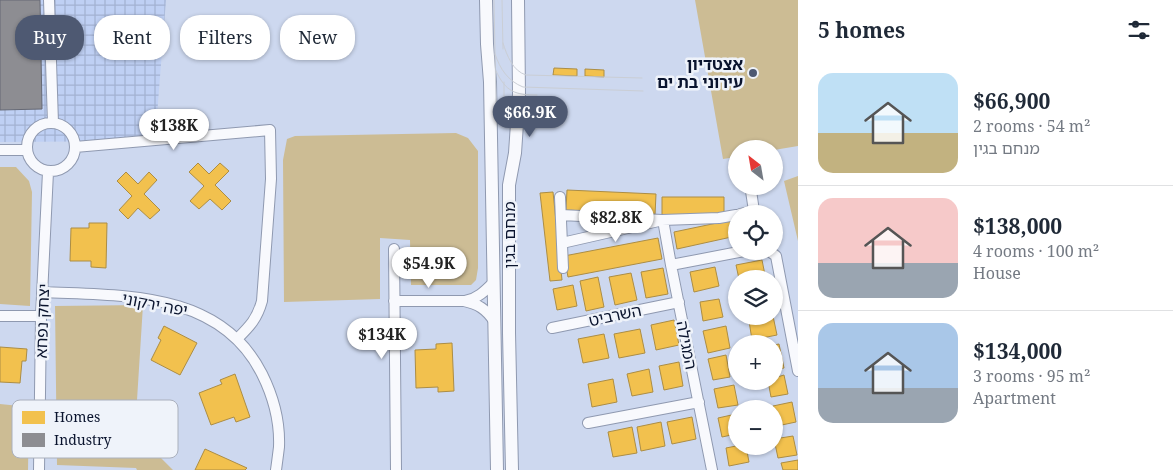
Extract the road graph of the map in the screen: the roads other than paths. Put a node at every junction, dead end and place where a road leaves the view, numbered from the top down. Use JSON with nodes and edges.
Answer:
{"nodes":[{"id":1,"x":49,"y":0,"type":"edge"},
{"id":2,"x":486,"y":0,"type":"edge"},
{"id":3,"x":518,"y":0,"type":"edge"},
{"id":4,"x":53,"y":123,"type":"junction"},
{"id":5,"x":76,"y":146,"type":"junction"},
{"id":6,"x":0,"y":150,"type":"edge"},
{"id":7,"x":26,"y":150,"type":"junction"},
{"id":8,"x":48,"y":172,"type":"junction"},
{"id":9,"x":560,"y":197,"type":"dead end"},
{"id":10,"x":561,"y":215,"type":"junction"},
{"id":11,"x":728,"y":216,"type":"edge"},
{"id":12,"x":663,"y":220,"type":"junction"},
{"id":13,"x":562,"y":243,"type":"junction"},
{"id":14,"x":394,"y":249,"type":"dead end"},
{"id":15,"x":728,"y":254,"type":"edge"},
{"id":16,"x":777,"y":260,"type":"edge"},
{"id":17,"x":671,"y":265,"type":"junction"},
{"id":18,"x":563,"y":268,"type":"dead end"},
{"id":19,"x":493,"y":283,"type":"junction"},
{"id":20,"x":43,"y":292,"type":"junction"},
{"id":21,"x":394,"y":301,"type":"junction"},
{"id":22,"x":464,"y":302,"type":"junction"},
{"id":23,"x":678,"y":302,"type":"junction"},
{"id":24,"x":0,"y":316,"type":"edge"},
{"id":25,"x":41,"y":316,"type":"junction"},
{"id":26,"x":494,"y":322,"type":"junction"},
{"id":27,"x":552,"y":328,"type":"dead end"},
{"id":28,"x":237,"y":339,"type":"junction"},
{"id":29,"x":798,"y":371,"type":"edge"},
{"id":30,"x":40,"y":400,"type":"edge"},
{"id":31,"x":699,"y":402,"type":"junction"},
{"id":32,"x":588,"y":423,"type":"dead end"},
{"id":33,"x":276,"y":470,"type":"edge"},
{"id":34,"x":396,"y":470,"type":"edge"},
{"id":35,"x":496,"y":470,"type":"edge"},
{"id":36,"x":512,"y":470,"type":"edge"},
{"id":37,"x":712,"y":470,"type":"edge"}],
"edges":[{"from":1,"to":4,"type":"street"},
{"from":2,"to":19,"type":"street","name":"מנחם בגין"},
{"from":3,"to":36,"type":"street","name":"מנחם בגין"},
{"from":4,"to":5,"type":"street"},
{"from":4,"to":7,"type":"street"},
{"from":5,"to":8,"type":"street"},
{"from":5,"to":28,"type":"street"},
{"from":6,"to":7,"type":"street"},
{"from":7,"to":8,"type":"street"},
{"from":8,"to":20,"type":"street","name":"יצחק נפחא"},
{"from":9,"to":10,"type":"street"},
{"from":10,"to":12,"type":"street"},
{"from":10,"to":13,"type":"street"},
{"from":11,"to":12,"type":"street"},
{"from":12,"to":13,"type":"street"},
{"from":12,"to":17,"type":"street","name":"המגילה"},
{"from":13,"to":18,"type":"street"},
{"from":14,"to":21,"type":"street"},
{"from":15,"to":17,"type":"street"},
{"from":16,"to":29,"type":"street"},
{"from":17,"to":23,"type":"street","name":"המגילה"},
{"from":19,"to":22,"type":"street"},
{"from":19,"to":26,"type":"street","name":"מנחם בגין"},
{"from":20,"to":25,"type":"street","name":"יצחק נפחא"},
{"from":20,"to":28,"type":"street","name":"יפה ירקוני"},
{"from":21,"to":22,"type":"street"},
{"from":21,"to":34,"type":"street"},
{"from":22,"to":26,"type":"street"},
{"from":23,"to":27,"type":"street","name":"השרביט"},
{"from":23,"to":31,"type":"street","name":"המגילה"},
{"from":24,"to":25,"type":"street"},
{"from":25,"to":30,"type":"street","name":"יצחק נפחא"},
{"from":26,"to":35,"type":"street","name":"מנחם בגין"},
{"from":28,"to":33,"type":"street","name":"יפה ירקוני"},
{"from":31,"to":32,"type":"street"},
{"from":31,"to":37,"type":"street","name":"המגילה"}]}
